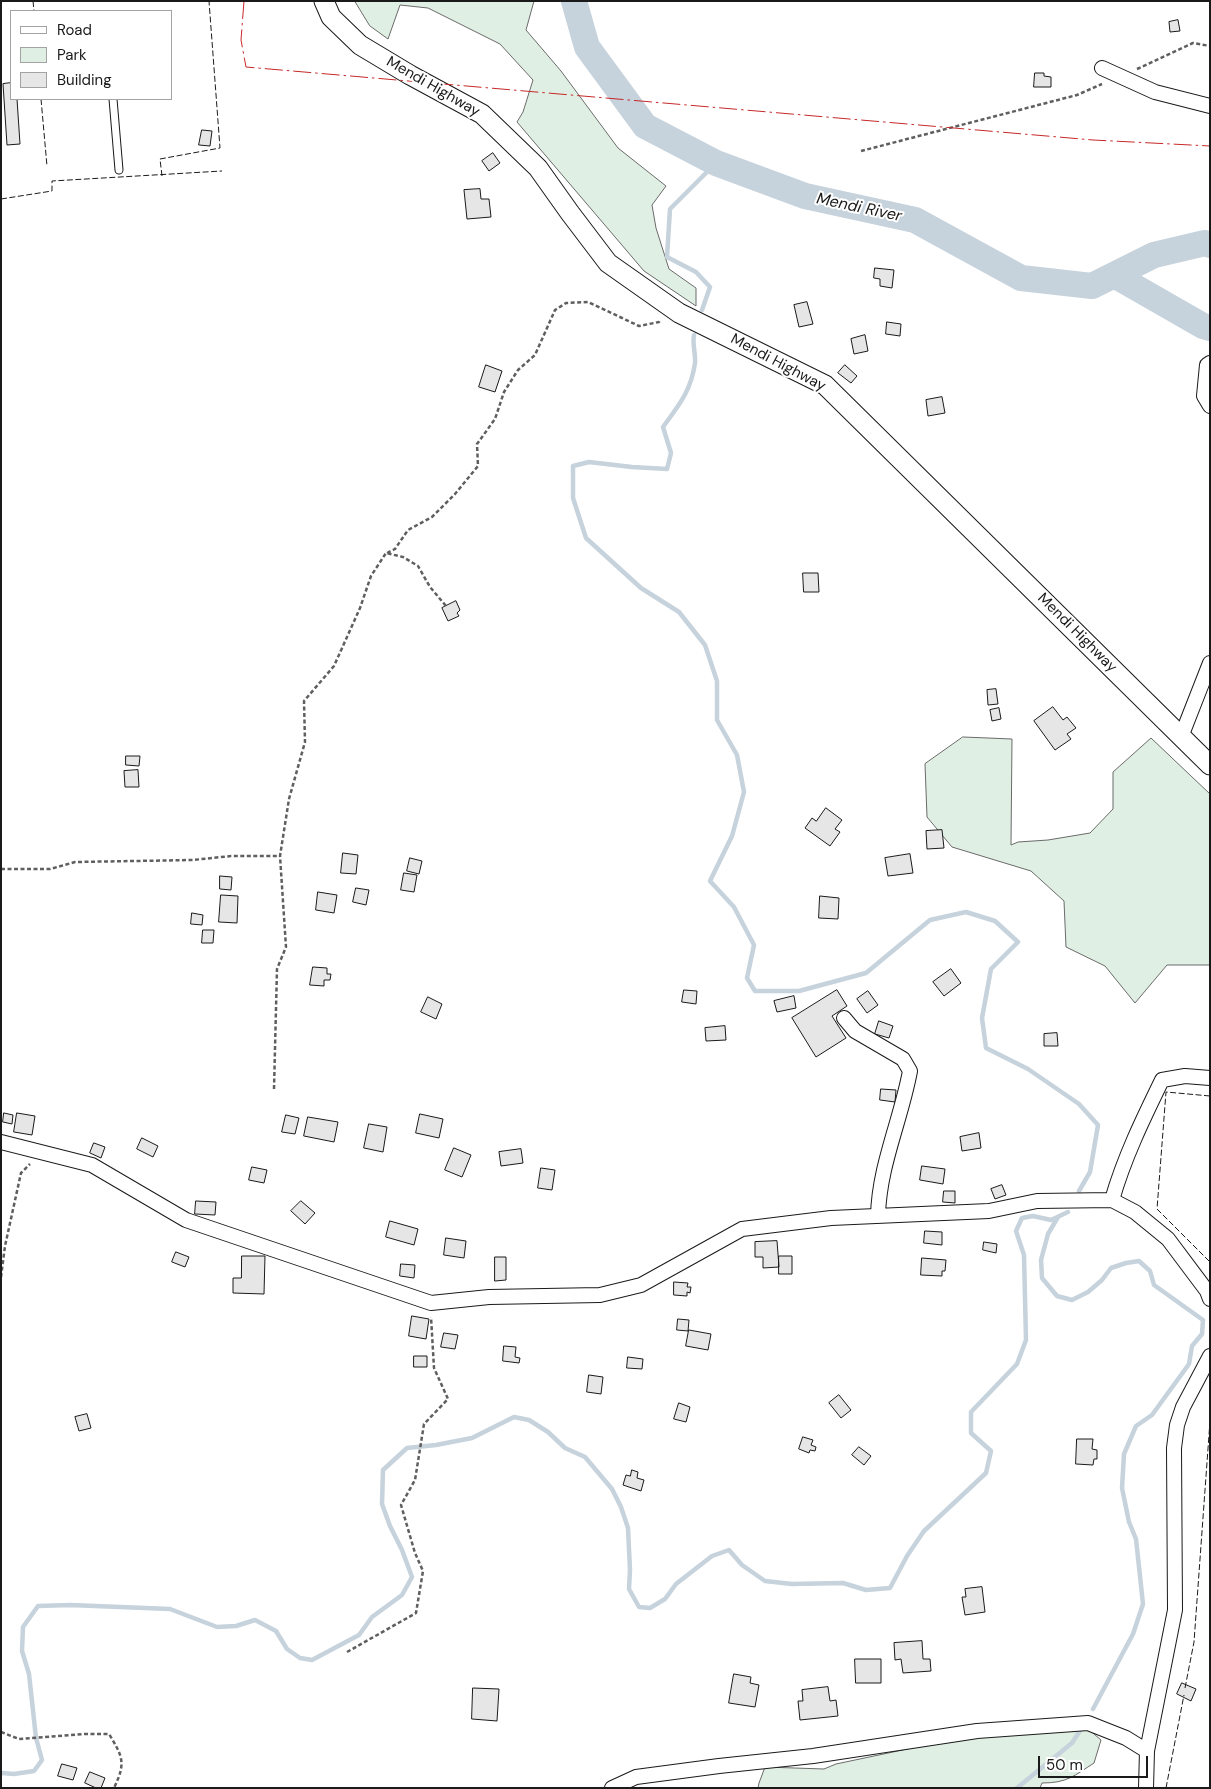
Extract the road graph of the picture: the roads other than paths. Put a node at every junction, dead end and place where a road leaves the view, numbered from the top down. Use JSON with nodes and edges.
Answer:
{"nodes":[{"id":1,"x":324,"y":1,"type":"edge"},
{"id":2,"x":1102,"y":68,"type":"dead end"},
{"id":3,"x":113,"y":100,"type":"edge"},
{"id":4,"x":1210,"y":106,"type":"edge"},
{"id":5,"x":119,"y":170,"type":"dead end"},
{"id":6,"x":1210,"y":363,"type":"edge"},
{"id":7,"x":1210,"y":406,"type":"edge"},
{"id":8,"x":1210,"y":663,"type":"edge"},
{"id":9,"x":1182,"y":737,"type":"junction"},
{"id":10,"x":1210,"y":765,"type":"edge"},
{"id":11,"x":844,"y":1018,"type":"dead end"},
{"id":12,"x":1210,"y":1078,"type":"edge"},
{"id":13,"x":1,"y":1142,"type":"edge"},
{"id":14,"x":1112,"y":1200,"type":"junction"},
{"id":15,"x":878,"y":1216,"type":"junction"},
{"id":16,"x":1210,"y":1299,"type":"edge"},
{"id":17,"x":1210,"y":1356,"type":"edge"},
{"id":18,"x":1147,"y":1750,"type":"junction"},
{"id":19,"x":612,"y":1788,"type":"edge"},
{"id":20,"x":1146,"y":1788,"type":"edge"}],
"edges":[{"from":1,"to":9,"type":"main road","name":"Mendi Highway"},
{"from":2,"to":4,"type":"street"},
{"from":3,"to":5,"type":"lane"},
{"from":6,"to":7,"type":"street"},
{"from":8,"to":9,"type":"street"},
{"from":9,"to":10,"type":"main road","name":"Mendi Highway"},
{"from":11,"to":15,"type":"street"},
{"from":12,"to":14,"type":"street"},
{"from":13,"to":15,"type":"street"},
{"from":14,"to":15,"type":"street"},
{"from":14,"to":16,"type":"street"},
{"from":17,"to":18,"type":"street"},
{"from":18,"to":19,"type":"street"},
{"from":18,"to":20,"type":"street"}]}
